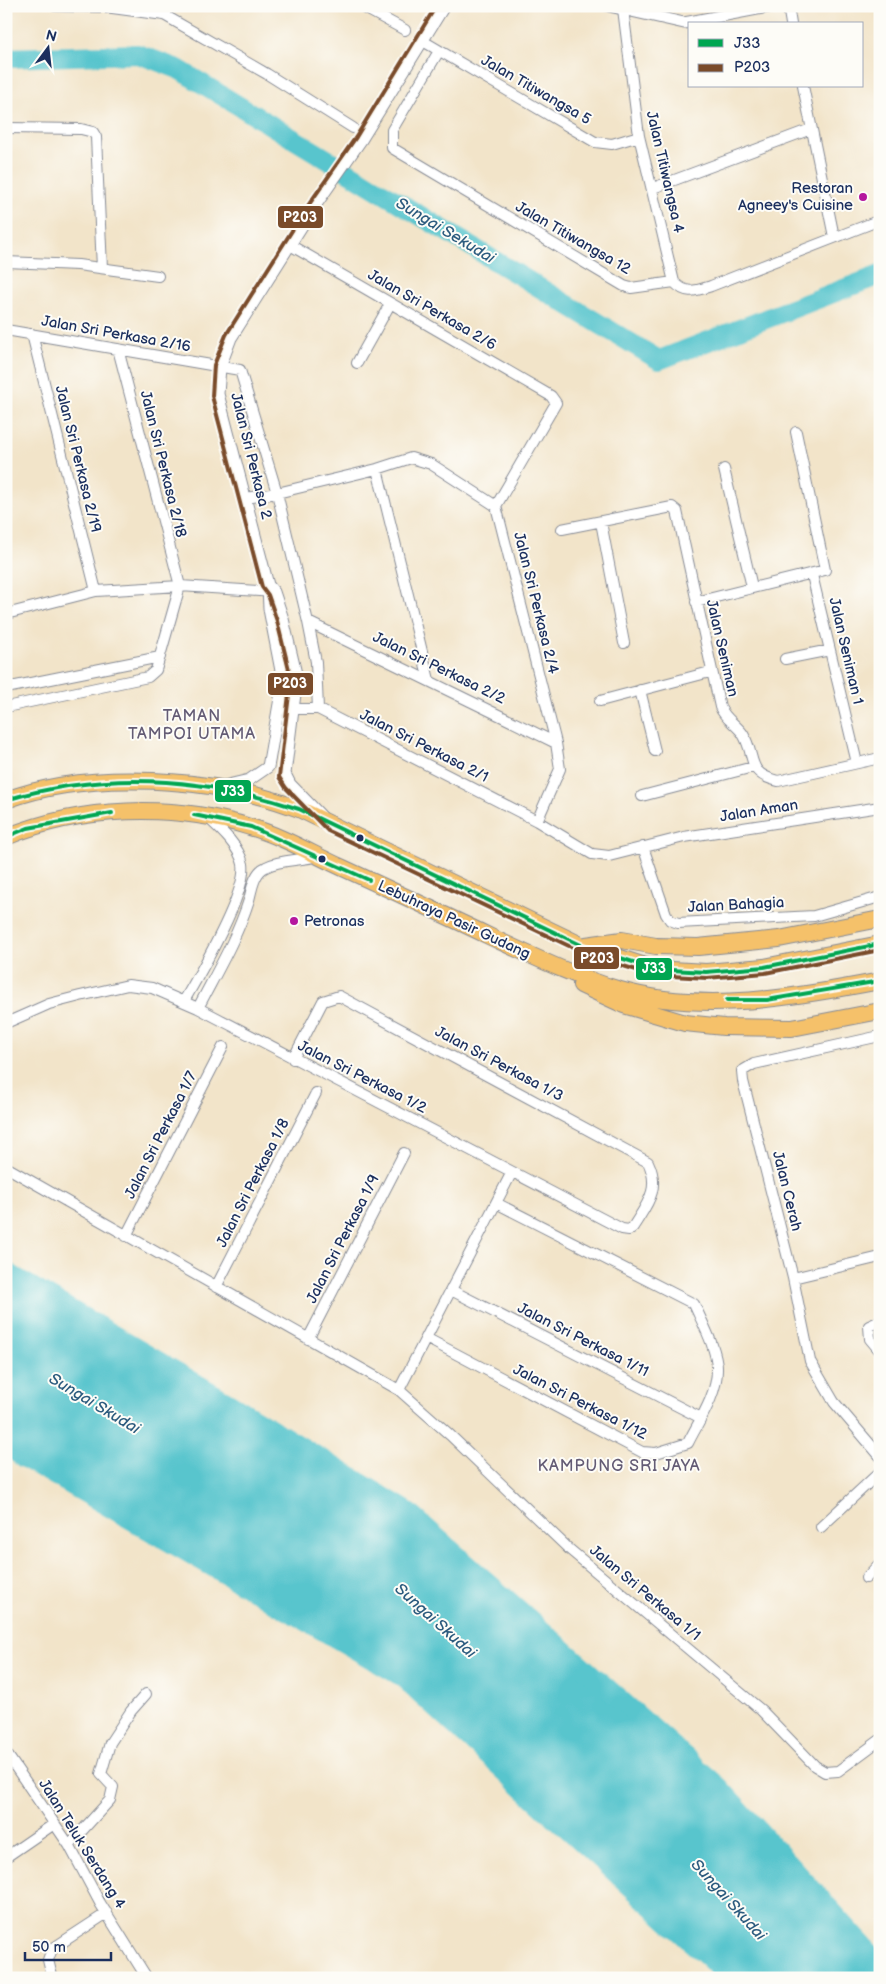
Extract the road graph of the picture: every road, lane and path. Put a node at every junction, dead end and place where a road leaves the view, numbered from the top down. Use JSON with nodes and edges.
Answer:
{"nodes":[{"id":1,"x":54,"y":6,"type":"edge"},
{"id":2,"x":361,"y":6,"type":"edge"},
{"id":3,"x":444,"y":6,"type":"edge"},
{"id":4,"x":609,"y":6,"type":"edge"},
{"id":5,"x":773,"y":6,"type":"edge"},
{"id":6,"x":788,"y":6,"type":"edge"},
{"id":7,"x":623,"y":9,"type":"junction"},
{"id":8,"x":167,"y":11,"type":"edge"},
{"id":9,"x":688,"y":22,"type":"edge"},
{"id":10,"x":689,"y":22,"type":"edge"},
{"id":11,"x":791,"y":22,"type":"edge"},
{"id":12,"x":405,"y":30,"type":"dead end"},
{"id":13,"x":423,"y":41,"type":"junction"},
{"id":14,"x":439,"y":51,"type":"junction"},
{"id":15,"x":803,"y":88,"type":"edge"},
{"id":16,"x":6,"y":128,"type":"edge"},
{"id":17,"x":353,"y":128,"type":"dead end"},
{"id":18,"x":811,"y":129,"type":"junction"},
{"id":19,"x":639,"y":136,"type":"junction"},
{"id":20,"x":653,"y":188,"type":"junction"},
{"id":21,"x":880,"y":220,"type":"edge"},
{"id":22,"x":834,"y":237,"type":"junction"},
{"id":23,"x":290,"y":245,"type":"junction"},
{"id":24,"x":6,"y":262,"type":"edge"},
{"id":25,"x":102,"y":268,"type":"junction"},
{"id":26,"x":158,"y":276,"type":"dead end"},
{"id":27,"x":674,"y":282,"type":"junction"},
{"id":28,"x":390,"y":304,"type":"junction"},
{"id":29,"x":6,"y":330,"type":"edge"},
{"id":30,"x":32,"y":334,"type":"junction"},
{"id":31,"x":118,"y":349,"type":"junction"},
{"id":32,"x":357,"y":363,"type":"dead end"},
{"id":33,"x":220,"y":367,"type":"junction"},
{"id":34,"x":796,"y":432,"type":"dead end"},
{"id":35,"x":377,"y":469,"type":"junction"},
{"id":36,"x":724,"y":469,"type":"dead end"},
{"id":37,"x":277,"y":494,"type":"junction"},
{"id":38,"x":246,"y":498,"type":"junction"},
{"id":39,"x":496,"y":506,"type":"junction"},
{"id":40,"x":601,"y":522,"type":"junction"},
{"id":41,"x":562,"y":529,"type":"dead end"},
{"id":42,"x":812,"y":575,"type":"junction"},
{"id":43,"x":180,"y":586,"type":"junction"},
{"id":44,"x":752,"y":587,"type":"junction"},
{"id":45,"x":270,"y":590,"type":"junction"},
{"id":46,"x":96,"y":591,"type":"junction"},
{"id":47,"x":696,"y":602,"type":"junction"},
{"id":48,"x":6,"y":614,"type":"edge"},
{"id":49,"x":308,"y":622,"type":"junction"},
{"id":50,"x":624,"y":643,"type":"dead end"},
{"id":51,"x":830,"y":650,"type":"junction"},
{"id":52,"x":160,"y":656,"type":"junction"},
{"id":53,"x":785,"y":658,"type":"dead end"},
{"id":54,"x":710,"y":672,"type":"junction"},
{"id":55,"x":429,"y":680,"type":"junction"},
{"id":56,"x":6,"y":688,"type":"edge"},
{"id":57,"x":640,"y":690,"type":"junction"},
{"id":58,"x":600,"y":701,"type":"dead end"},
{"id":59,"x":6,"y":707,"type":"edge"},
{"id":60,"x":294,"y":709,"type":"junction"},
{"id":61,"x":318,"y":709,"type":"junction"},
{"id":62,"x":556,"y":742,"type":"junction"},
{"id":63,"x":655,"y":752,"type":"dead end"},
{"id":64,"x":880,"y":758,"type":"edge"},
{"id":65,"x":857,"y":763,"type":"junction"},
{"id":66,"x":753,"y":767,"type":"junction"},
{"id":67,"x":217,"y":787,"type":"junction"},
{"id":68,"x":642,"y":796,"type":"dead end"},
{"id":69,"x":6,"y":800,"type":"edge"},
{"id":70,"x":880,"y":807,"type":"edge"},
{"id":71,"x":207,"y":816,"type":"junction"},
{"id":72,"x":537,"y":821,"type":"junction"},
{"id":73,"x":331,"y":825,"type":"junction"},
{"id":74,"x":6,"y":837,"type":"edge"},
{"id":75,"x":643,"y":847,"type":"junction"},
{"id":76,"x":318,"y":856,"type":"junction"},
{"id":77,"x":609,"y":856,"type":"joint"},
{"id":78,"x":880,"y":897,"type":"edge"},
{"id":79,"x":880,"y":919,"type":"edge"},
{"id":80,"x":880,"y":944,"type":"edge"},
{"id":81,"x":584,"y":946,"type":"junction"},
{"id":82,"x":566,"y":972,"type":"junction"},
{"id":83,"x":880,"y":981,"type":"edge"},
{"id":84,"x":184,"y":1002,"type":"junction"},
{"id":85,"x":198,"y":1008,"type":"junction"},
{"id":86,"x":880,"y":1011,"type":"edge"},
{"id":87,"x":6,"y":1023,"type":"edge"},
{"id":88,"x":880,"y":1036,"type":"edge"},
{"id":89,"x":223,"y":1047,"type":"dead end"},
{"id":90,"x":293,"y":1059,"type":"junction"},
{"id":91,"x":316,"y":1093,"type":"dead end"},
{"id":92,"x":404,"y":1153,"type":"dead end"},
{"id":93,"x":6,"y":1168,"type":"edge"},
{"id":94,"x":512,"y":1172,"type":"junction"},
{"id":95,"x":496,"y":1203,"type":"junction"},
{"id":96,"x":629,"y":1230,"type":"joint"},
{"id":97,"x":126,"y":1236,"type":"junction"},
{"id":98,"x":880,"y":1257,"type":"edge"},
{"id":99,"x":793,"y":1278,"type":"junction"},
{"id":100,"x":216,"y":1288,"type":"junction"},
{"id":101,"x":451,"y":1290,"type":"junction"},
{"id":102,"x":880,"y":1321,"type":"edge"},
{"id":103,"x":426,"y":1338,"type":"junction"},
{"id":104,"x":308,"y":1339,"type":"junction"},
{"id":105,"x":880,"y":1351,"type":"edge"},
{"id":106,"x":399,"y":1390,"type":"junction"},
{"id":107,"x":701,"y":1418,"type":"junction"},
{"id":108,"x":880,"y":1456,"type":"edge"},
{"id":109,"x":880,"y":1472,"type":"edge"},
{"id":110,"x":820,"y":1527,"type":"dead end"},
{"id":111,"x":880,"y":1563,"type":"edge"},
{"id":112,"x":866,"y":1578,"type":"dead end"},
{"id":113,"x":146,"y":1694,"type":"dead end"},
{"id":114,"x":880,"y":1740,"type":"edge"},
{"id":115,"x":6,"y":1753,"type":"edge"},
{"id":116,"x":54,"y":1824,"type":"junction"},
{"id":117,"x":69,"y":1845,"type":"junction"},
{"id":118,"x":6,"y":1857,"type":"edge"},
{"id":119,"x":107,"y":1913,"type":"junction"},
{"id":120,"x":50,"y":1978,"type":"edge"},
{"id":121,"x":147,"y":1978,"type":"edge"}],
"edges":[{"from":1,"to":8,"type":"street"},
{"from":2,"to":12,"type":"street"},
{"from":3,"to":13,"type":"street","name":"Jalan Sri Perkasa 2"},
{"from":4,"to":7,"type":"street"},
{"from":5,"to":10,"type":"street"},
{"from":6,"to":11,"type":"street"},
{"from":7,"to":9,"type":"street"},
{"from":7,"to":19,"type":"street","name":"Jalan Titiwangsa 4"},
{"from":8,"to":17,"type":"street"},
{"from":13,"to":14,"type":"street","name":"Jalan Titiwangsa 5"},
{"from":13,"to":23,"type":"street","name":"Jalan Sri Perkasa 2"},
{"from":14,"to":19,"type":"street","name":"Jalan Titiwangsa 5"},
{"from":14,"to":27,"type":"street","name":"Jalan Titiwangsa 12"},
{"from":15,"to":18,"type":"street"},
{"from":16,"to":25,"type":"street"},
{"from":18,"to":20,"type":"street"},
{"from":18,"to":22,"type":"street"},
{"from":19,"to":20,"type":"street","name":"Jalan Titiwangsa 4"},
{"from":20,"to":27,"type":"street","name":"Jalan Titiwangsa 4"},
{"from":21,"to":22,"type":"street"},
{"from":22,"to":27,"type":"street"},
{"from":23,"to":28,"type":"street","name":"Jalan Sri Perkasa 2/6"},
{"from":23,"to":33,"type":"street","name":"Jalan Sri Perkasa 2"},
{"from":24,"to":25,"type":"street"},
{"from":25,"to":26,"type":"street"},
{"from":28,"to":32,"type":"street"},
{"from":28,"to":39,"type":"street","name":"Jalan Sri Perkasa 2/6"},
{"from":29,"to":30,"type":"street","name":"Jalan Sri Perkasa 2/16"},
{"from":30,"to":31,"type":"street","name":"Jalan Sri Perkasa 2/16"},
{"from":30,"to":46,"type":"street","name":"Jalan Sri Perkasa 2/19"},
{"from":31,"to":33,"type":"street","name":"Jalan Sri Perkasa 2/16"},
{"from":31,"to":43,"type":"street","name":"Jalan Sri Perkasa 2/18"},
{"from":33,"to":37,"type":"street","name":"Jalan Sri Perkasa 2/16"},
{"from":33,"to":38,"type":"street","name":"Jalan Sri Perkasa 2"},
{"from":34,"to":42,"type":"street"},
{"from":35,"to":37,"type":"street"},
{"from":35,"to":39,"type":"street"},
{"from":35,"to":55,"type":"street"},
{"from":36,"to":44,"type":"street"},
{"from":37,"to":38,"type":"street"},
{"from":37,"to":49,"type":"street"},
{"from":38,"to":45,"type":"street","name":"Jalan Sri Perkasa 2"},
{"from":39,"to":62,"type":"street","name":"Jalan Sri Perkasa 2/4"},
{"from":40,"to":41,"type":"street","name":"Jalan Seniman"},
{"from":40,"to":47,"type":"street","name":"Jalan Seniman"},
{"from":40,"to":50,"type":"street"},
{"from":42,"to":44,"type":"street"},
{"from":42,"to":51,"type":"street","name":"Jalan Seniman 1"},
{"from":43,"to":45,"type":"street"},
{"from":43,"to":46,"type":"street"},
{"from":43,"to":52,"type":"street"},
{"from":44,"to":47,"type":"street"},
{"from":45,"to":60,"type":"street","name":"Jalan Sri Perkasa 2"},
{"from":45,"to":67,"type":"street","name":"Jalan Sri Perkasa 2"},
{"from":46,"to":48,"type":"street"},
{"from":47,"to":54,"type":"street","name":"Jalan Seniman"},
{"from":49,"to":55,"type":"street","name":"Jalan Sri Perkasa 2/2"},
{"from":49,"to":61,"type":"street"},
{"from":51,"to":53,"type":"street"},
{"from":51,"to":65,"type":"street","name":"Jalan Seniman 1"},
{"from":52,"to":56,"type":"street"},
{"from":52,"to":59,"type":"street"},
{"from":54,"to":57,"type":"street"},
{"from":54,"to":66,"type":"street","name":"Jalan Seniman"},
{"from":55,"to":62,"type":"street","name":"Jalan Sri Perkasa 2/2"},
{"from":57,"to":58,"type":"street"},
{"from":57,"to":63,"type":"street"},
{"from":60,"to":61,"type":"street","name":"Jalan Sri Perkasa 2/1"},
{"from":60,"to":73,"type":"street","name":"Jalan Sri Perkasa 2"},
{"from":61,"to":72,"type":"street","name":"Jalan Sri Perkasa 2/1"},
{"from":62,"to":72,"type":"street","name":"Jalan Sri Perkasa 2/4"},
{"from":64,"to":65,"type":"street"},
{"from":65,"to":66,"type":"street"},
{"from":66,"to":68,"type":"street"},
{"from":67,"to":69,"type":"highway"},
{"from":67,"to":73,"type":"highway"},
{"from":70,"to":75,"type":"street","name":"Jalan Aman"},
{"from":71,"to":74,"type":"highway","name":"Lebuhraya Pasir Gudang"},
{"from":71,"to":76,"type":"highway","name":"Lebuhraya Pasir Gudang"},
{"from":71,"to":84,"type":"street"},
{"from":72,"to":77,"type":"street","name":"Jalan Sri Perkasa 2/1"},
{"from":73,"to":81,"type":"highway"},
{"from":75,"to":77,"type":"street","name":"Jalan Aman"},
{"from":75,"to":78,"type":"street","name":"Jalan Bahagia"},
{"from":76,"to":82,"type":"highway","name":"Lebuhraya Pasir Gudang"},
{"from":76,"to":85,"type":"street"},
{"from":79,"to":81,"type":"highway"},
{"from":80,"to":81,"type":"highway"},
{"from":82,"to":83,"type":"highway","name":"Lebuhraya Pasir Gudang"},
{"from":82,"to":86,"type":"highway"},
{"from":84,"to":85,"type":"street","name":"Jalan Sri Perkasa 1/2"},
{"from":84,"to":87,"type":"street","name":"Jalan Sri Perkasa 1/2"},
{"from":85,"to":90,"type":"street","name":"Jalan Sri Perkasa 1/2"},
{"from":88,"to":99,"type":"street","name":"Jalan Cerah"},
{"from":89,"to":97,"type":"street","name":"Jalan Sri Perkasa 1/7"},
{"from":90,"to":94,"type":"street","name":"Jalan Sri Perkasa 1/2"},
{"from":90,"to":96,"type":"street","name":"Jalan Sri Perkasa 1/3"},
{"from":91,"to":100,"type":"street","name":"Jalan Sri Perkasa 1/8"},
{"from":92,"to":104,"type":"street","name":"Jalan Sri Perkasa 1/9"},
{"from":93,"to":97,"type":"street","name":"Jalan Sri Perkasa 1/1"},
{"from":94,"to":95,"type":"street"},
{"from":94,"to":96,"type":"street","name":"Jalan Sri Perkasa 1/2"},
{"from":95,"to":101,"type":"street"},
{"from":95,"to":107,"type":"street","name":"Jalan Sri Perkasa 1/12"},
{"from":97,"to":100,"type":"street","name":"Jalan Sri Perkasa 1/1"},
{"from":98,"to":99,"type":"street"},
{"from":99,"to":108,"type":"street","name":"Jalan Cerah"},
{"from":100,"to":104,"type":"street","name":"Jalan Sri Perkasa 1/1"},
{"from":101,"to":103,"type":"street"},
{"from":101,"to":107,"type":"street","name":"Jalan Sri Perkasa 1/11"},
{"from":102,"to":105,"type":"street"},
{"from":103,"to":106,"type":"street"},
{"from":103,"to":107,"type":"street","name":"Jalan Sri Perkasa 1/12"},
{"from":104,"to":106,"type":"street","name":"Jalan Sri Perkasa 1/1"},
{"from":106,"to":114,"type":"street","name":"Jalan Sri Perkasa 1/1"},
{"from":109,"to":110,"type":"street"},
{"from":111,"to":112,"type":"street"},
{"from":113,"to":117,"type":"street"},
{"from":115,"to":116,"type":"street","name":"Jalan Teluk Serdang 4"},
{"from":116,"to":117,"type":"street","name":"Jalan Teluk Serdang 4"},
{"from":116,"to":118,"type":"street"},
{"from":117,"to":119,"type":"street","name":"Jalan Teluk Serdang 4"},
{"from":119,"to":120,"type":"street"},
{"from":119,"to":121,"type":"street","name":"Jalan Teluk Serdang 4"}]}
